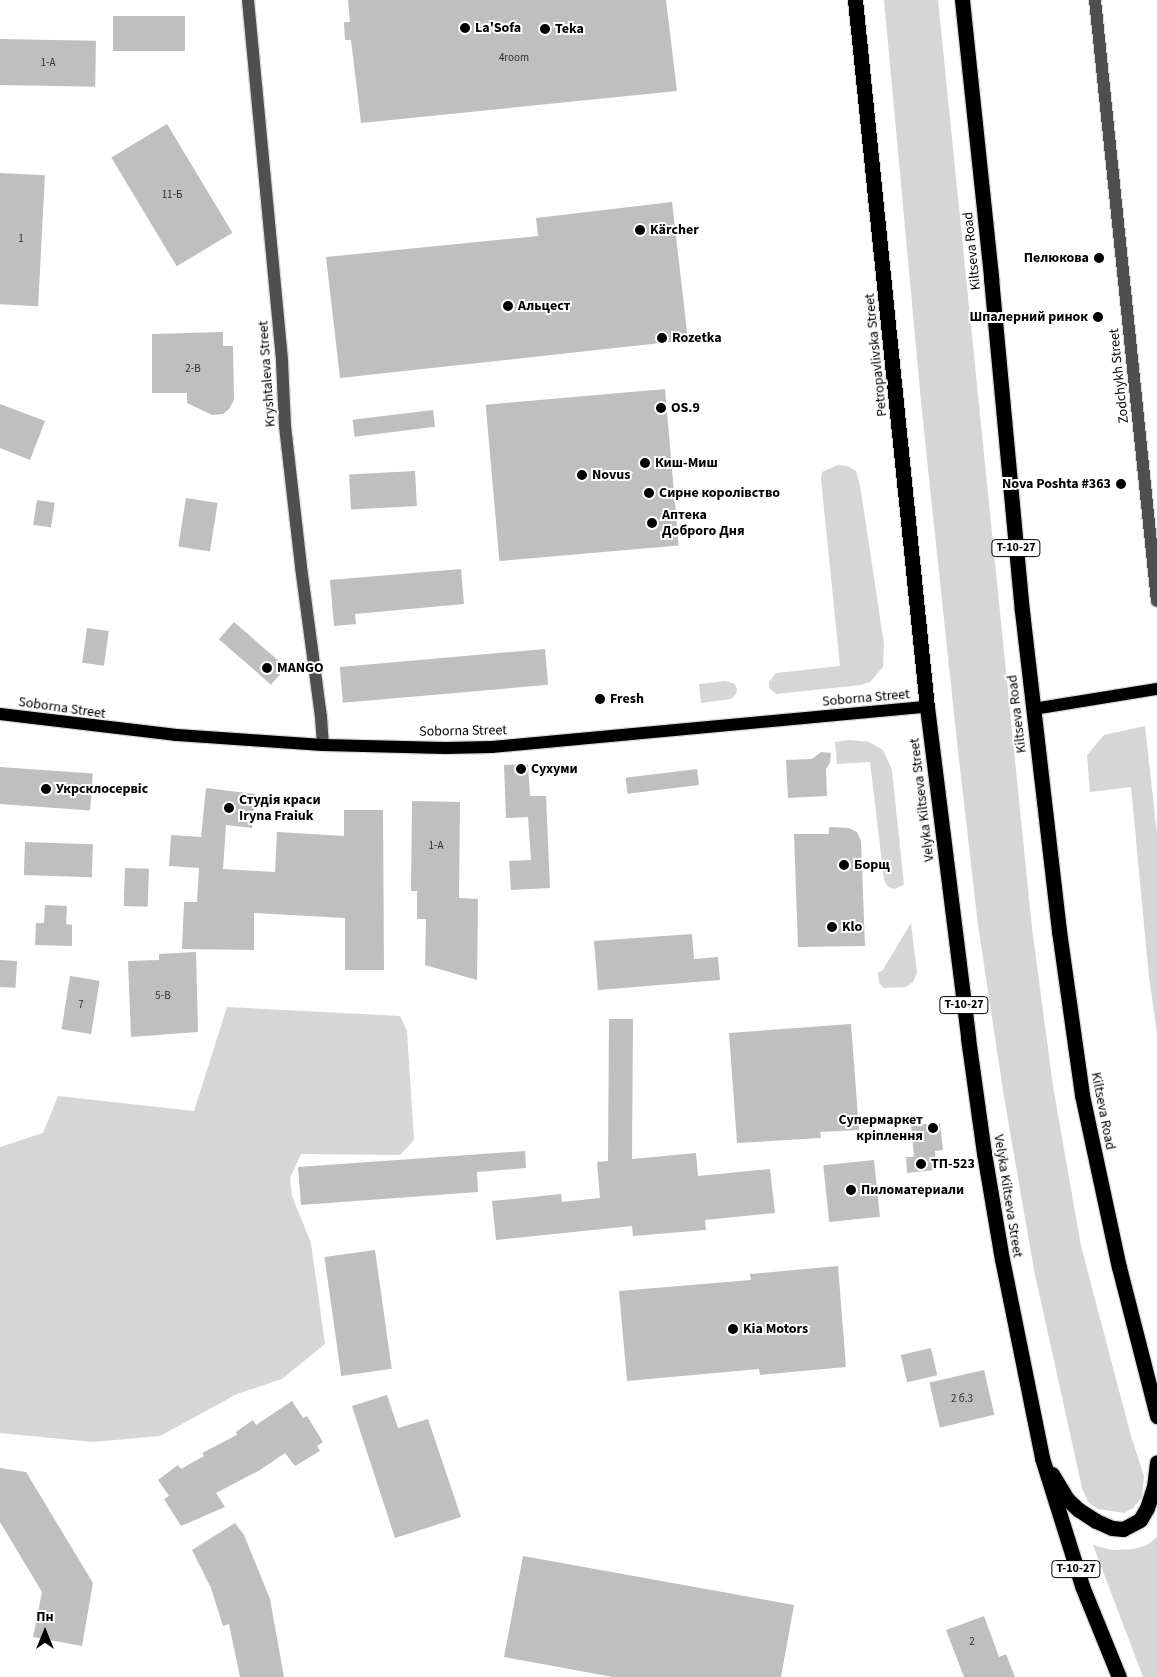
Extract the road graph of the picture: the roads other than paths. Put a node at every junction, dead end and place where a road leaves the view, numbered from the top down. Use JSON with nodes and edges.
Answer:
{"nodes":[{"id":1,"x":248,"y":0,"type":"edge"},
{"id":2,"x":855,"y":0,"type":"edge"},
{"id":3,"x":962,"y":0,"type":"edge"},
{"id":4,"x":1095,"y":0,"type":"edge"},
{"id":5,"x":1157,"y":600,"type":"edge"},
{"id":6,"x":1157,"y":689,"type":"edge"},
{"id":7,"x":927,"y":707,"type":"junction"},
{"id":8,"x":1033,"y":709,"type":"junction"},
{"id":9,"x":0,"y":714,"type":"edge"},
{"id":10,"x":323,"y":746,"type":"junction"},
{"id":11,"x":1157,"y":1416,"type":"edge"},
{"id":12,"x":1042,"y":1458,"type":"junction"},
{"id":13,"x":1157,"y":1462,"type":"edge"},
{"id":14,"x":1119,"y":1677,"type":"edge"}],
"edges":[{"from":1,"to":10,"type":"street","name":"Kryshtaleva Street"},
{"from":2,"to":7,"type":"highway","name":"Petropavlivska Street","number":"Т-10-27"},
{"from":3,"to":8,"type":"highway","name":"Kiltseva Road","number":"Т-10-27"},
{"from":4,"to":5,"type":"street","name":"Zodchykh Street"},
{"from":6,"to":8,"type":"main road"},
{"from":7,"to":10,"type":"main road","name":"Soborna Street"},
{"from":7,"to":12,"type":"highway","name":"Velyka Kiltseva Street","number":"Т-10-27"},
{"from":8,"to":11,"type":"highway","name":"Kiltseva Road","number":"Т-10-27"},
{"from":9,"to":10,"type":"main road","name":"Soborna Street"},
{"from":12,"to":13,"type":"highway"},
{"from":12,"to":14,"type":"highway","name":"Velyka Kiltseva Street","number":"Т-10-27"}]}
